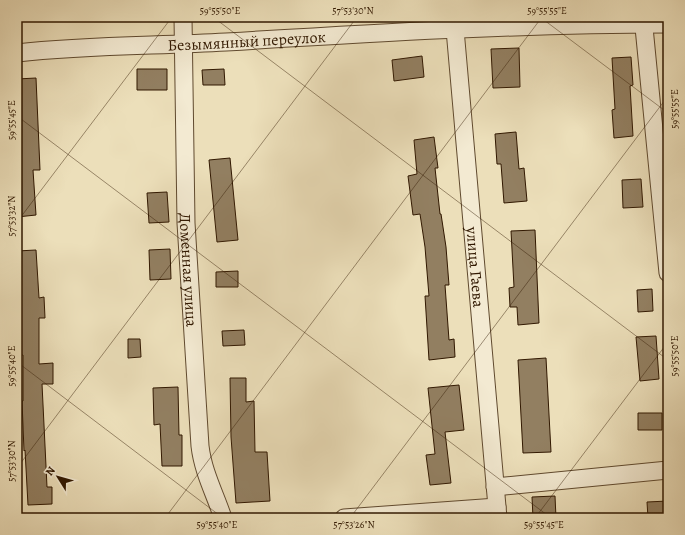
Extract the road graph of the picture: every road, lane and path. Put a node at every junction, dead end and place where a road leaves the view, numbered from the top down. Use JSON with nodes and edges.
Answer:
{"nodes":[{"id":1,"x":183,"y":17,"type":"edge"},
{"id":2,"x":643,"y":20,"type":"edge"},
{"id":3,"x":455,"y":23,"type":"edge"},
{"id":4,"x":668,"y":24,"type":"edge"},
{"id":5,"x":184,"y":45,"type":"junction"},
{"id":6,"x":17,"y":53,"type":"edge"},
{"id":7,"x":668,"y":273,"type":"edge"},
{"id":8,"x":668,"y":470,"type":"edge"},
{"id":9,"x":495,"y":487,"type":"junction"},
{"id":10,"x":498,"y":512,"type":"edge"},
{"id":11,"x":223,"y":518,"type":"edge"},
{"id":12,"x":344,"y":518,"type":"edge"}],
"edges":[{"from":1,"to":5,"type":"street","name":"Доменная улица"},
{"from":2,"to":3,"type":"street","name":"Безымянный переулок"},
{"from":2,"to":4,"type":"street","name":"Безымянный переулок"},
{"from":2,"to":7,"type":"street"},
{"from":3,"to":5,"type":"street","name":"Безымянный переулок"},
{"from":3,"to":9,"type":"street","name":"улица Гаева"},
{"from":5,"to":6,"type":"street","name":"Безымянный переулок"},
{"from":5,"to":11,"type":"street","name":"Доменная улица"},
{"from":8,"to":9,"type":"street"},
{"from":9,"to":10,"type":"street","name":"улица Гаева"},
{"from":10,"to":12,"type":"street"}]}
